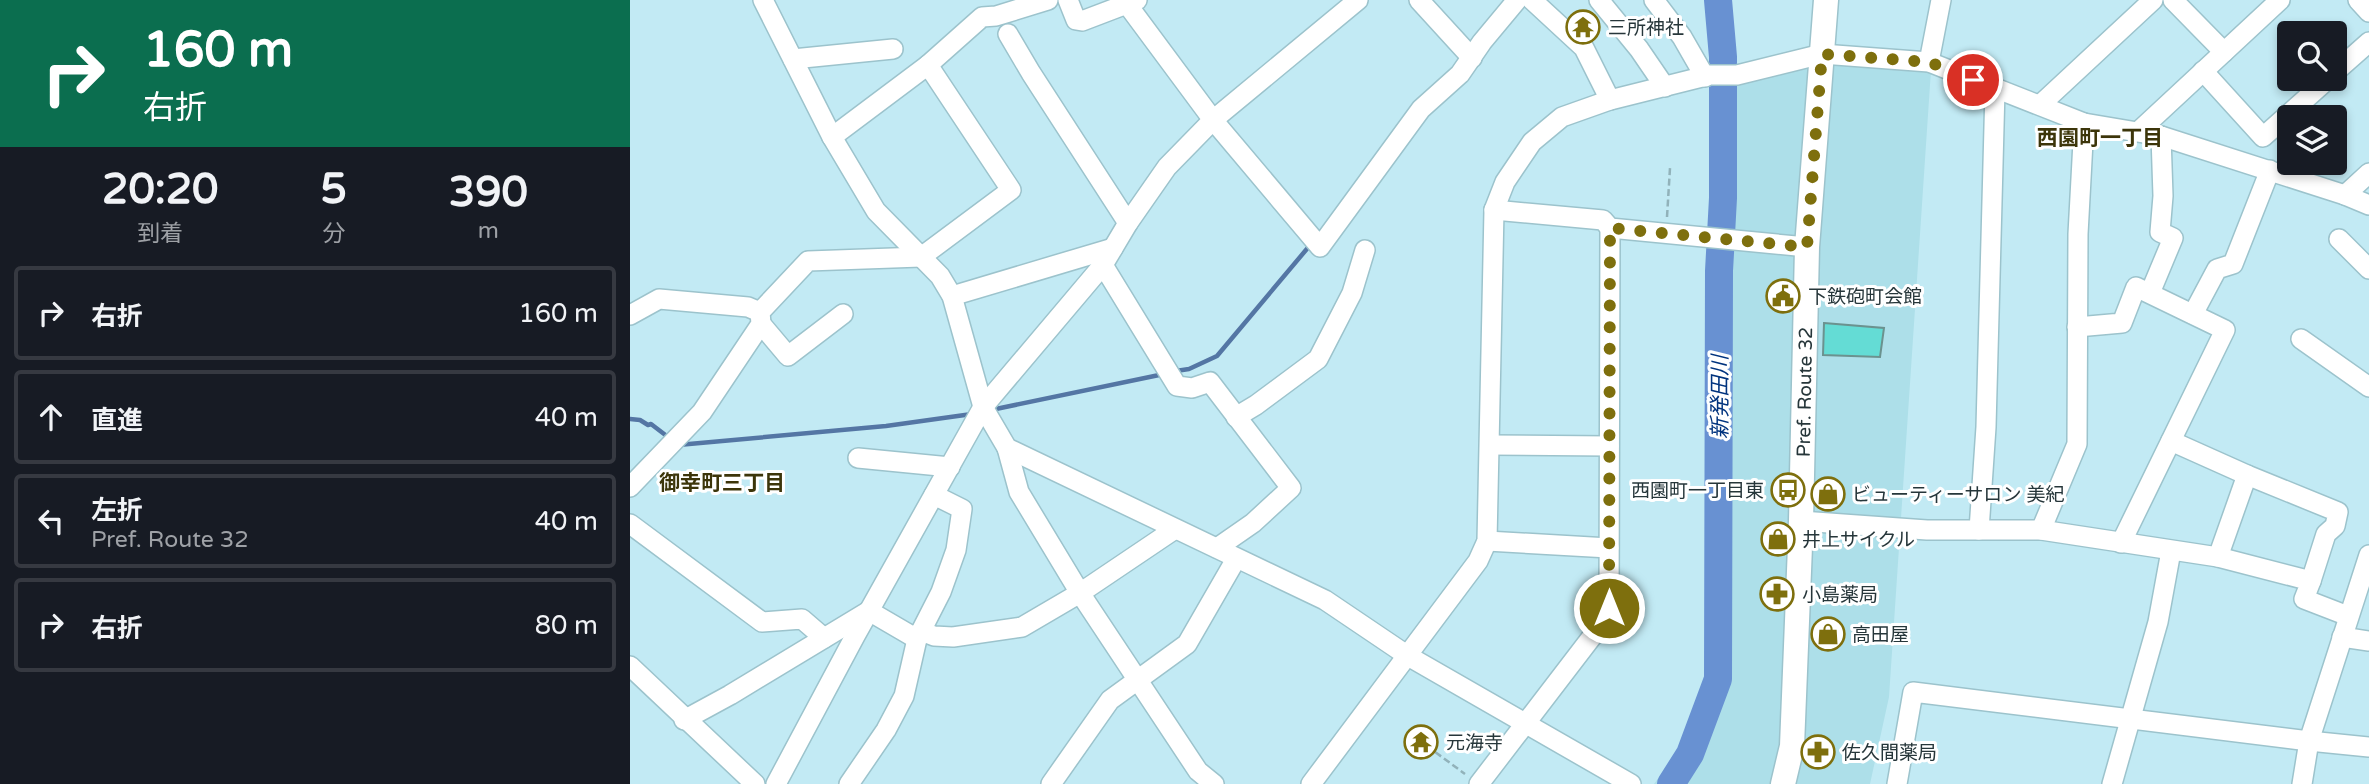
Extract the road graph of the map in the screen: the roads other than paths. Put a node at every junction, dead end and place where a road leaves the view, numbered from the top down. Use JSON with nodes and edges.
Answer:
{"nodes":[{"id":1,"x":763,"y":0,"type":"edge"},
{"id":2,"x":1048,"y":0,"type":"edge"},
{"id":3,"x":1068,"y":0,"type":"edge"},
{"id":4,"x":1358,"y":0,"type":"edge"},
{"id":5,"x":1419,"y":0,"type":"edge"},
{"id":6,"x":1517,"y":0,"type":"edge"},
{"id":7,"x":1532,"y":0,"type":"edge"},
{"id":8,"x":1599,"y":0,"type":"edge"},
{"id":9,"x":1654,"y":0,"type":"edge"},
{"id":10,"x":1826,"y":0,"type":"edge"},
{"id":11,"x":1941,"y":0,"type":"edge"},
{"id":12,"x":2153,"y":0,"type":"edge"},
{"id":13,"x":2173,"y":0,"type":"edge"},
{"id":14,"x":2280,"y":0,"type":"edge"},
{"id":15,"x":2358,"y":0,"type":"edge"},
{"id":16,"x":1129,"y":1,"type":"edge"},
{"id":17,"x":2369,"y":12,"type":"edge"},
{"id":18,"x":1008,"y":34,"type":"dead end"},
{"id":19,"x":2369,"y":42,"type":"edge"},
{"id":20,"x":892,"y":49,"type":"dead end"},
{"id":21,"x":2224,"y":52,"type":"junction"},
{"id":22,"x":1822,"y":54,"type":"junction"},
{"id":23,"x":1472,"y":58,"type":"junction"},
{"id":24,"x":793,"y":59,"type":"junction"},
{"id":25,"x":2347,"y":61,"type":"edge"},
{"id":26,"x":1929,"y":62,"type":"junction"},
{"id":27,"x":928,"y":65,"type":"junction"},
{"id":28,"x":2203,"y":71,"type":"junction"},
{"id":29,"x":1707,"y":76,"type":"junction"},
{"id":30,"x":1665,"y":87,"type":"junction"},
{"id":31,"x":1996,"y":89,"type":"junction"},
{"id":32,"x":2315,"y":91,"type":"edge"},
{"id":33,"x":1610,"y":100,"type":"junction"},
{"id":34,"x":2040,"y":105,"type":"junction"},
{"id":35,"x":1213,"y":120,"type":"junction"},
{"id":36,"x":2084,"y":122,"type":"junction"},
{"id":37,"x":2139,"y":131,"type":"junction"},
{"id":38,"x":832,"y":136,"type":"junction"},
{"id":39,"x":2161,"y":136,"type":"junction"},
{"id":40,"x":2270,"y":170,"type":"junction"},
{"id":41,"x":2369,"y":173,"type":"edge"},
{"id":42,"x":2345,"y":195,"type":"junction"},
{"id":43,"x":2369,"y":205,"type":"edge"},
{"id":44,"x":1494,"y":210,"type":"junction"},
{"id":45,"x":1128,"y":223,"type":"junction"},
{"id":46,"x":1610,"y":228,"type":"junction"},
{"id":47,"x":2339,"y":239,"type":"dead end"},
{"id":48,"x":1807,"y":247,"type":"junction"},
{"id":49,"x":1113,"y":248,"type":"junction"},
{"id":50,"x":1365,"y":250,"type":"dead end"},
{"id":51,"x":921,"y":257,"type":"junction"},
{"id":52,"x":1103,"y":265,"type":"junction"},
{"id":53,"x":2369,"y":269,"type":"edge"},
{"id":54,"x":2150,"y":293,"type":"junction"},
{"id":55,"x":952,"y":296,"type":"junction"},
{"id":56,"x":843,"y":314,"type":"dead end"},
{"id":57,"x":2193,"y":314,"type":"junction"},
{"id":58,"x":630,"y":315,"type":"edge"},
{"id":59,"x":760,"y":318,"type":"junction"},
{"id":60,"x":2077,"y":327,"type":"junction"},
{"id":61,"x":2301,"y":339,"type":"dead end"},
{"id":62,"x":2369,"y":387,"type":"edge"},
{"id":63,"x":984,"y":407,"type":"junction"},
{"id":64,"x":1236,"y":417,"type":"junction"},
{"id":65,"x":2171,"y":440,"type":"junction"},
{"id":66,"x":1490,"y":445,"type":"junction"},
{"id":67,"x":1609,"y":446,"type":"junction"},
{"id":68,"x":1007,"y":448,"type":"junction"},
{"id":69,"x":858,"y":458,"type":"dead end"},
{"id":70,"x":950,"y":467,"type":"junction"},
{"id":71,"x":2247,"y":475,"type":"junction"},
{"id":72,"x":630,"y":487,"type":"edge"},
{"id":73,"x":934,"y":495,"type":"junction"},
{"id":74,"x":1801,"y":521,"type":"junction"},
{"id":75,"x":630,"y":524,"type":"edge"},
{"id":76,"x":1175,"y":529,"type":"junction"},
{"id":77,"x":1979,"y":530,"type":"junction"},
{"id":78,"x":2041,"y":530,"type":"junction"},
{"id":79,"x":1487,"y":541,"type":"junction"},
{"id":80,"x":2121,"y":543,"type":"junction"},
{"id":81,"x":1217,"y":548,"type":"junction"},
{"id":82,"x":1609,"y":548,"type":"junction"},
{"id":83,"x":2171,"y":551,"type":"junction"},
{"id":84,"x":2369,"y":555,"type":"edge"},
{"id":85,"x":2218,"y":557,"type":"junction"},
{"id":86,"x":1236,"y":559,"type":"junction"},
{"id":87,"x":2311,"y":581,"type":"junction"},
{"id":88,"x":1080,"y":593,"type":"junction"},
{"id":89,"x":869,"y":611,"type":"junction"},
{"id":90,"x":2348,"y":616,"type":"junction"},
{"id":91,"x":919,"y":635,"type":"junction"},
{"id":92,"x":2342,"y":637,"type":"junction"},
{"id":93,"x":824,"y":638,"type":"junction"},
{"id":94,"x":2369,"y":641,"type":"edge"},
{"id":95,"x":1408,"y":656,"type":"junction"},
{"id":96,"x":630,"y":666,"type":"edge"},
{"id":97,"x":1137,"y":681,"type":"junction"},
{"id":98,"x":2132,"y":719,"type":"junction"},
{"id":99,"x":684,"y":720,"type":"junction"},
{"id":100,"x":1525,"y":722,"type":"junction"},
{"id":101,"x":2309,"y":741,"type":"junction"},
{"id":102,"x":2369,"y":747,"type":"edge"},
{"id":103,"x":1474,"y":780,"type":"edge"},
{"id":104,"x":755,"y":784,"type":"edge"},
{"id":105,"x":776,"y":784,"type":"edge"},
{"id":106,"x":849,"y":784,"type":"edge"},
{"id":107,"x":1051,"y":784,"type":"edge"},
{"id":108,"x":1214,"y":784,"type":"edge"},
{"id":109,"x":1311,"y":784,"type":"edge"},
{"id":110,"x":1631,"y":784,"type":"edge"},
{"id":111,"x":1783,"y":784,"type":"edge"},
{"id":112,"x":1897,"y":784,"type":"edge"},
{"id":113,"x":2112,"y":784,"type":"edge"},
{"id":114,"x":2302,"y":784,"type":"edge"}],
"edges":[{"from":1,"to":24,"type":"street"},
{"from":2,"to":27,"type":"street"},
{"from":3,"to":16,"type":"street"},
{"from":4,"to":35,"type":"street"},
{"from":5,"to":23,"type":"street"},
{"from":6,"to":23,"type":"street"},
{"from":7,"to":33,"type":"street"},
{"from":8,"to":30,"type":"street"},
{"from":9,"to":29,"type":"street"},
{"from":10,"to":22,"type":"main road","name":"Pref. Route 32"},
{"from":11,"to":26,"type":"street"},
{"from":12,"to":34,"type":"street"},
{"from":13,"to":21,"type":"street"},
{"from":14,"to":21,"type":"street"},
{"from":15,"to":17,"type":"street"},
{"from":16,"to":35,"type":"street"},
{"from":18,"to":45,"type":"street"},
{"from":19,"to":25,"type":"street"},
{"from":20,"to":24,"type":"street"},
{"from":21,"to":28,"type":"street"},
{"from":22,"to":26,"type":"street"},
{"from":22,"to":29,"type":"street"},
{"from":22,"to":48,"type":"main road","name":"Pref. Route 32"},
{"from":23,"to":35,"type":"street"},
{"from":24,"to":38,"type":"street"},
{"from":26,"to":31,"type":"street"},
{"from":27,"to":38,"type":"street"},
{"from":27,"to":51,"type":"street"},
{"from":28,"to":32,"type":"street"},
{"from":28,"to":37,"type":"street"},
{"from":29,"to":30,"type":"street"},
{"from":30,"to":33,"type":"street"},
{"from":31,"to":34,"type":"street"},
{"from":31,"to":77,"type":"street"},
{"from":33,"to":44,"type":"street"},
{"from":34,"to":36,"type":"street"},
{"from":35,"to":45,"type":"street"},
{"from":36,"to":37,"type":"street"},
{"from":36,"to":60,"type":"street"},
{"from":37,"to":39,"type":"street"},
{"from":38,"to":51,"type":"street"},
{"from":39,"to":40,"type":"street"},
{"from":39,"to":54,"type":"street"},
{"from":40,"to":42,"type":"street"},
{"from":40,"to":57,"type":"street"},
{"from":41,"to":42,"type":"street"},
{"from":42,"to":43,"type":"street"},
{"from":44,"to":46,"type":"street"},
{"from":44,"to":66,"type":"street"},
{"from":45,"to":49,"type":"street"},
{"from":46,"to":48,"type":"street"},
{"from":46,"to":67,"type":"street"},
{"from":47,"to":53,"type":"street"},
{"from":48,"to":74,"type":"main road","name":"Pref. Route 32"},
{"from":49,"to":52,"type":"street"},
{"from":49,"to":55,"type":"street"},
{"from":50,"to":64,"type":"street"},
{"from":51,"to":55,"type":"street"},
{"from":51,"to":59,"type":"street"},
{"from":52,"to":63,"type":"street"},
{"from":52,"to":64,"type":"street"},
{"from":54,"to":57,"type":"street"},
{"from":54,"to":60,"type":"street"},
{"from":55,"to":63,"type":"street"},
{"from":56,"to":59,"type":"street"},
{"from":57,"to":65,"type":"street"},
{"from":58,"to":59,"type":"street"},
{"from":59,"to":72,"type":"street"},
{"from":60,"to":78,"type":"street"},
{"from":61,"to":62,"type":"street"},
{"from":63,"to":68,"type":"street"},
{"from":63,"to":70,"type":"street"},
{"from":64,"to":81,"type":"street"},
{"from":65,"to":71,"type":"street"},
{"from":65,"to":80,"type":"street"},
{"from":66,"to":67,"type":"street"},
{"from":66,"to":79,"type":"street"},
{"from":67,"to":82,"type":"street"},
{"from":68,"to":76,"type":"street"},
{"from":68,"to":88,"type":"street"},
{"from":69,"to":70,"type":"street"},
{"from":70,"to":73,"type":"street"},
{"from":71,"to":85,"type":"street"},
{"from":71,"to":87,"type":"street"},
{"from":73,"to":89,"type":"street"},
{"from":73,"to":91,"type":"street"},
{"from":74,"to":77,"type":"street"},
{"from":74,"to":111,"type":"main road","name":"Pref. Route 32"},
{"from":75,"to":93,"type":"street"},
{"from":76,"to":81,"type":"street"},
{"from":76,"to":88,"type":"street"},
{"from":77,"to":78,"type":"street"},
{"from":78,"to":80,"type":"street"},
{"from":79,"to":82,"type":"street"},
{"from":79,"to":95,"type":"street"},
{"from":80,"to":83,"type":"street"},
{"from":81,"to":86,"type":"street"},
{"from":82,"to":100,"type":"street"},
{"from":83,"to":85,"type":"street"},
{"from":83,"to":98,"type":"street"},
{"from":84,"to":90,"type":"street"},
{"from":85,"to":87,"type":"street"},
{"from":86,"to":95,"type":"street"},
{"from":86,"to":97,"type":"street"},
{"from":87,"to":90,"type":"street"},
{"from":88,"to":91,"type":"street"},
{"from":88,"to":97,"type":"street"},
{"from":89,"to":91,"type":"street"},
{"from":89,"to":93,"type":"street"},
{"from":89,"to":105,"type":"street"},
{"from":90,"to":92,"type":"street"},
{"from":91,"to":106,"type":"street"},
{"from":92,"to":94,"type":"street"},
{"from":92,"to":101,"type":"street"},
{"from":93,"to":99,"type":"street"},
{"from":95,"to":100,"type":"street"},
{"from":95,"to":109,"type":"street"},
{"from":96,"to":99,"type":"street"},
{"from":97,"to":107,"type":"street"},
{"from":97,"to":108,"type":"street"},
{"from":98,"to":101,"type":"street"},
{"from":98,"to":112,"type":"street"},
{"from":98,"to":113,"type":"street"},
{"from":99,"to":104,"type":"street"},
{"from":100,"to":103,"type":"street"},
{"from":100,"to":110,"type":"street"},
{"from":101,"to":102,"type":"street"},
{"from":101,"to":114,"type":"street"}]}
